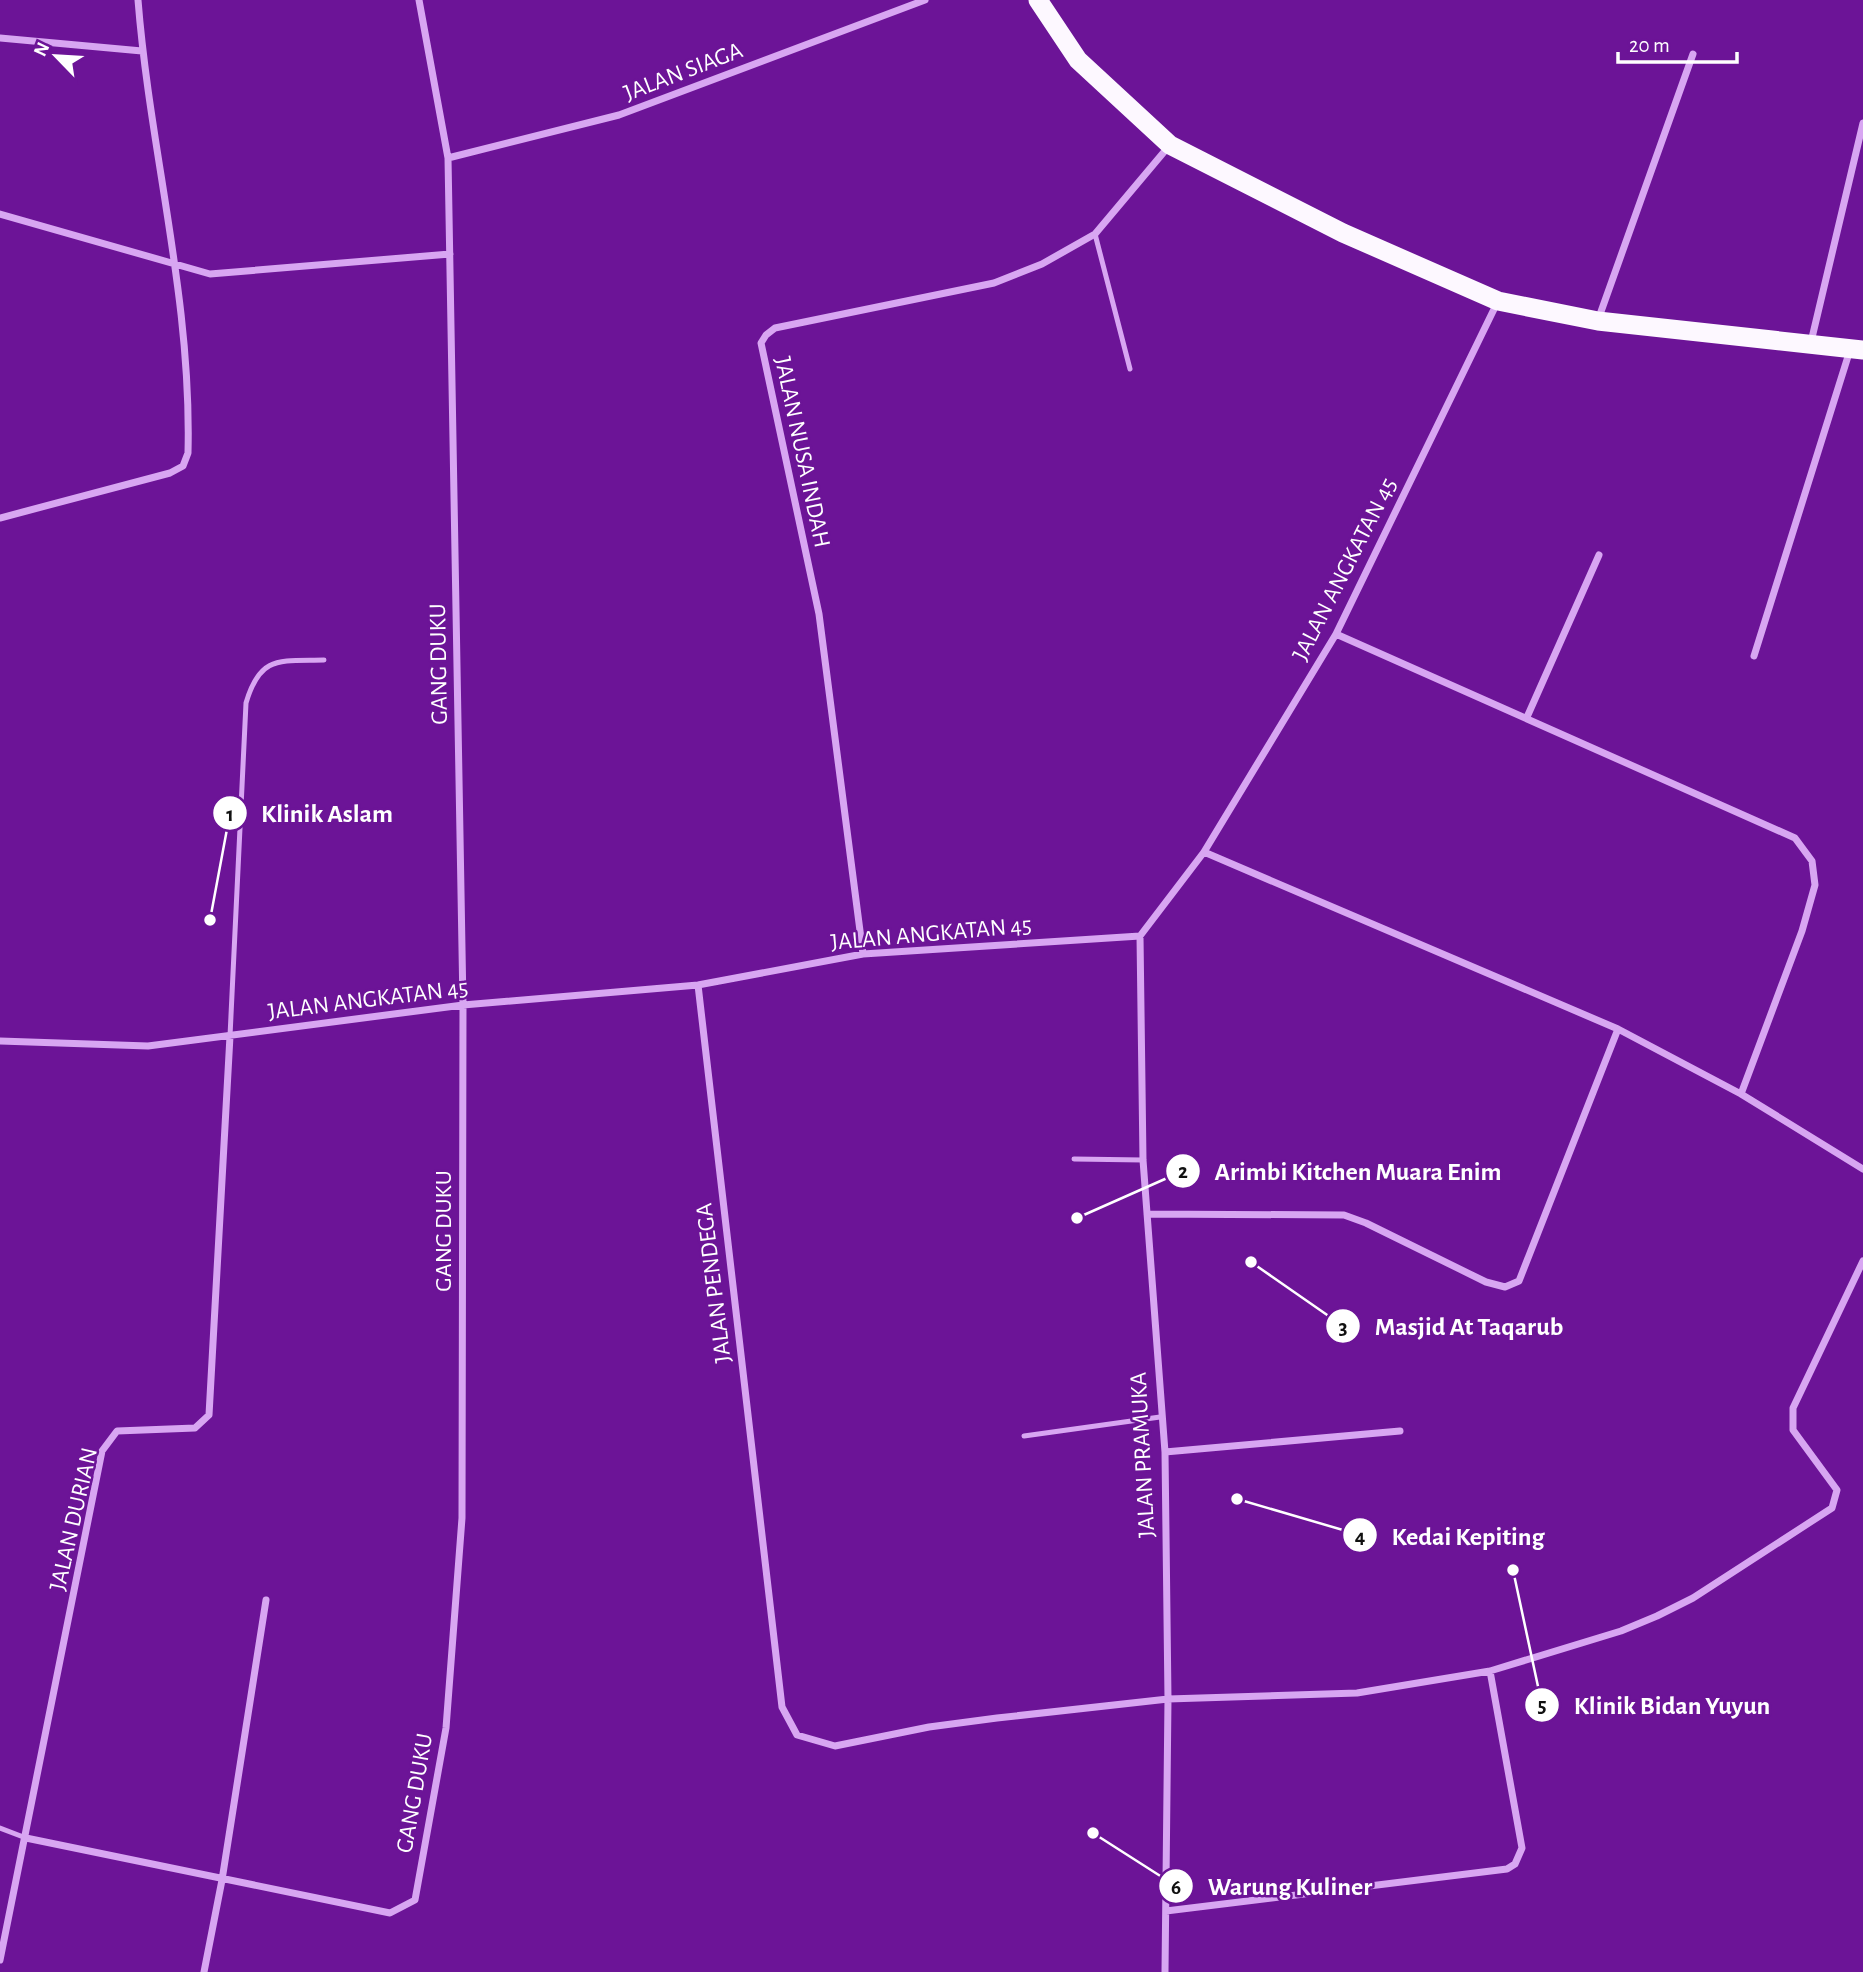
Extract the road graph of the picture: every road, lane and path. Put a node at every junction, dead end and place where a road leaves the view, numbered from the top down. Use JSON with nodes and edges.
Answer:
{"nodes":[{"id":1,"x":138,"y":0,"type":"edge"},
{"id":2,"x":419,"y":0,"type":"edge"},
{"id":3,"x":925,"y":0,"type":"edge"},
{"id":4,"x":1038,"y":0,"type":"edge"},
{"id":5,"x":0,"y":38,"type":"edge"},
{"id":6,"x":142,"y":51,"type":"junction"},
{"id":7,"x":1693,"y":54,"type":"dead end"},
{"id":8,"x":1863,"y":123,"type":"edge"},
{"id":9,"x":1170,"y":145,"type":"junction"},
{"id":10,"x":448,"y":158,"type":"junction"},
{"id":11,"x":0,"y":214,"type":"edge"},
{"id":12,"x":1095,"y":234,"type":"junction"},
{"id":13,"x":450,"y":254,"type":"junction"},
{"id":14,"x":177,"y":264,"type":"junction"},
{"id":15,"x":1498,"y":301,"type":"junction"},
{"id":16,"x":1598,"y":321,"type":"junction"},
{"id":17,"x":1811,"y":343,"type":"junction"},
{"id":18,"x":1856,"y":349,"type":"edge"},
{"id":19,"x":1130,"y":369,"type":"dead end"},
{"id":20,"x":0,"y":518,"type":"edge"},
{"id":21,"x":1599,"y":555,"type":"dead end"},
{"id":22,"x":1336,"y":634,"type":"junction"},
{"id":23,"x":1754,"y":656,"type":"dead end"},
{"id":24,"x":324,"y":660,"type":"dead end"},
{"id":25,"x":1527,"y":717,"type":"junction"},
{"id":26,"x":1204,"y":852,"type":"junction"},
{"id":27,"x":1140,"y":936,"type":"junction"},
{"id":28,"x":863,"y":954,"type":"junction"},
{"id":29,"x":698,"y":985,"type":"junction"},
{"id":30,"x":463,"y":1005,"type":"junction"},
{"id":31,"x":1618,"y":1029,"type":"junction"},
{"id":32,"x":230,"y":1036,"type":"junction"},
{"id":33,"x":0,"y":1041,"type":"edge"},
{"id":34,"x":1741,"y":1094,"type":"junction"},
{"id":35,"x":1074,"y":1160,"type":"dead end"},
{"id":36,"x":1143,"y":1160,"type":"junction"},
{"id":37,"x":1863,"y":1169,"type":"edge"},
{"id":38,"x":1147,"y":1214,"type":"junction"},
{"id":39,"x":1863,"y":1261,"type":"edge"},
{"id":40,"x":1160,"y":1417,"type":"junction"},
{"id":41,"x":1401,"y":1431,"type":"dead end"},
{"id":42,"x":1024,"y":1436,"type":"dead end"},
{"id":43,"x":1165,"y":1452,"type":"junction"},
{"id":44,"x":266,"y":1600,"type":"dead end"},
{"id":45,"x":1490,"y":1671,"type":"junction"},
{"id":46,"x":1168,"y":1699,"type":"junction"},
{"id":47,"x":0,"y":1828,"type":"edge"},
{"id":48,"x":26,"y":1838,"type":"junction"},
{"id":49,"x":222,"y":1880,"type":"junction"},
{"id":50,"x":1166,"y":1911,"type":"junction"},
{"id":51,"x":0,"y":1960,"type":"edge"},
{"id":52,"x":204,"y":1972,"type":"edge"},
{"id":53,"x":1165,"y":1972,"type":"edge"}],
"edges":[{"from":1,"to":6,"type":"street"},
{"from":2,"to":10,"type":"street","name":"GANG DUKU"},
{"from":3,"to":10,"type":"street","name":"JALAN SIAGA"},
{"from":4,"to":9,"type":"highway"},
{"from":5,"to":6,"type":"street"},
{"from":6,"to":14,"type":"street"},
{"from":7,"to":16,"type":"street"},
{"from":8,"to":17,"type":"street"},
{"from":9,"to":12,"type":"street","name":"JALAN NUSA INDAH"},
{"from":9,"to":15,"type":"highway"},
{"from":10,"to":13,"type":"street","name":"GANG DUKU"},
{"from":11,"to":14,"type":"street"},
{"from":12,"to":19,"type":"lane"},
{"from":12,"to":28,"type":"street","name":"JALAN NUSA INDAH"},
{"from":13,"to":14,"type":"street"},
{"from":13,"to":30,"type":"street","name":"GANG DUKU"},
{"from":14,"to":20,"type":"street"},
{"from":15,"to":16,"type":"highway"},
{"from":15,"to":22,"type":"street","name":"JALAN ANGKATAN 45"},
{"from":16,"to":17,"type":"highway"},
{"from":17,"to":18,"type":"highway"},
{"from":18,"to":23,"type":"street"},
{"from":21,"to":25,"type":"street"},
{"from":22,"to":25,"type":"street"},
{"from":22,"to":26,"type":"street","name":"JALAN ANGKATAN 45"},
{"from":24,"to":32,"type":"lane"},
{"from":25,"to":34,"type":"street"},
{"from":26,"to":27,"type":"street","name":"JALAN ANGKATAN 45"},
{"from":26,"to":31,"type":"street"},
{"from":27,"to":28,"type":"street","name":"JALAN ANGKATAN 45"},
{"from":27,"to":36,"type":"street","name":"JALAN PRAMUKA"},
{"from":28,"to":29,"type":"street","name":"JALAN ANGKATAN 45"},
{"from":29,"to":30,"type":"street","name":"JALAN ANGKATAN 45"},
{"from":29,"to":46,"type":"street","name":"JALAN PENDEGA"},
{"from":30,"to":32,"type":"street","name":"JALAN ANGKATAN 45"},
{"from":30,"to":49,"type":"street","name":"GANG DUKU"},
{"from":31,"to":34,"type":"street"},
{"from":31,"to":38,"type":"street"},
{"from":32,"to":33,"type":"street","name":"JALAN ANGKATAN 45"},
{"from":32,"to":48,"type":"street","name":"JALAN DURIAN"},
{"from":34,"to":37,"type":"street"},
{"from":35,"to":36,"type":"lane"},
{"from":36,"to":38,"type":"street","name":"JALAN PRAMUKA"},
{"from":38,"to":40,"type":"street","name":"JALAN PRAMUKA"},
{"from":39,"to":45,"type":"street","name":"JALAN PENDEGA"},
{"from":40,"to":42,"type":"lane"},
{"from":40,"to":43,"type":"street","name":"JALAN PRAMUKA"},
{"from":41,"to":43,"type":"street"},
{"from":43,"to":46,"type":"street","name":"JALAN PRAMUKA"},
{"from":44,"to":49,"type":"street"},
{"from":45,"to":46,"type":"street","name":"JALAN PENDEGA"},
{"from":45,"to":50,"type":"street"},
{"from":46,"to":50,"type":"street","name":"JALAN PRAMUKA"},
{"from":47,"to":48,"type":"lane"},
{"from":48,"to":49,"type":"street","name":"GANG DUKU"},
{"from":48,"to":51,"type":"street","name":"JALAN DURIAN"},
{"from":49,"to":52,"type":"street"},
{"from":50,"to":53,"type":"street","name":"JALAN PRAMUKA"}]}
